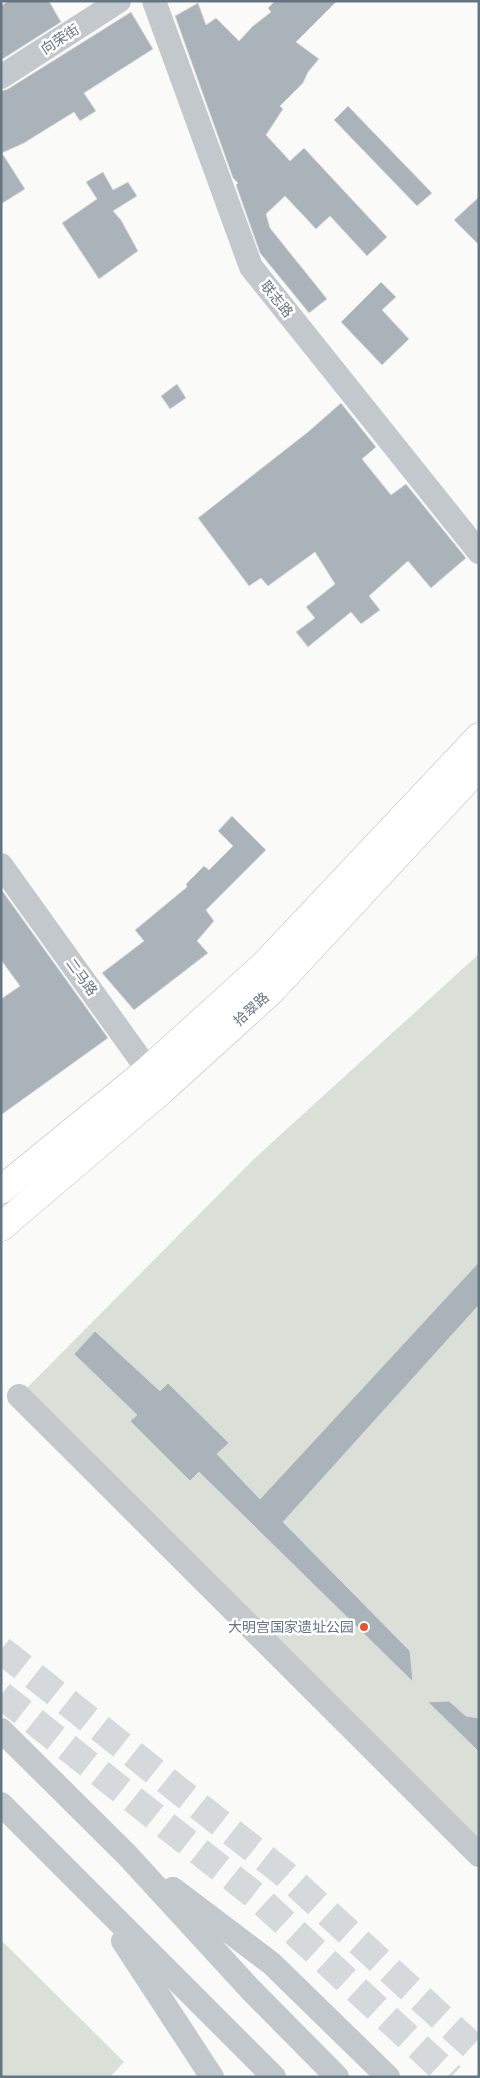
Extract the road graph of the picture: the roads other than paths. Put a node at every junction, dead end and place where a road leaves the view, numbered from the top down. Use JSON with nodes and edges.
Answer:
{"nodes":[{"id":1,"x":119,"y":1,"type":"edge"},
{"id":2,"x":154,"y":1,"type":"edge"},
{"id":3,"x":1,"y":77,"type":"edge"},
{"id":4,"x":479,"y":552,"type":"edge"},
{"id":5,"x":479,"y":737,"type":"edge"},
{"id":6,"x":479,"y":768,"type":"edge"},
{"id":7,"x":1,"y":865,"type":"edge"},
{"id":8,"x":155,"y":1080,"type":"junction"},
{"id":9,"x":1,"y":1190,"type":"edge"},
{"id":10,"x":1,"y":1227,"type":"edge"},
{"id":11,"x":19,"y":1396,"type":"dead end"},
{"id":12,"x":1,"y":1730,"type":"edge"},
{"id":13,"x":1,"y":1804,"type":"edge"},
{"id":14,"x":127,"y":1855,"type":"junction"},
{"id":15,"x":479,"y":1855,"type":"edge"},
{"id":16,"x":96,"y":1900,"type":"junction"},
{"id":17,"x":212,"y":2077,"type":"edge"},
{"id":18,"x":274,"y":2077,"type":"edge"},
{"id":19,"x":337,"y":2077,"type":"edge"},
{"id":20,"x":388,"y":2077,"type":"edge"}],
"edges":[{"from":1,"to":3,"type":"street","name":"向荣街"},
{"from":2,"to":4,"type":"street","name":"联志路"},
{"from":5,"to":8,"type":"main road","name":"拾翠路"},
{"from":6,"to":8,"type":"main road","name":"拾翠路"},
{"from":7,"to":8,"type":"street","name":"二马路"},
{"from":8,"to":9,"type":"main road","name":"拾翠路"},
{"from":8,"to":10,"type":"main road","name":"拾翠路"},
{"from":11,"to":15,"type":"street"},
{"from":12,"to":14,"type":"street"},
{"from":13,"to":16,"type":"street"},
{"from":14,"to":19,"type":"street"},
{"from":14,"to":20,"type":"street"},
{"from":16,"to":17,"type":"street"},
{"from":16,"to":18,"type":"street"}]}
